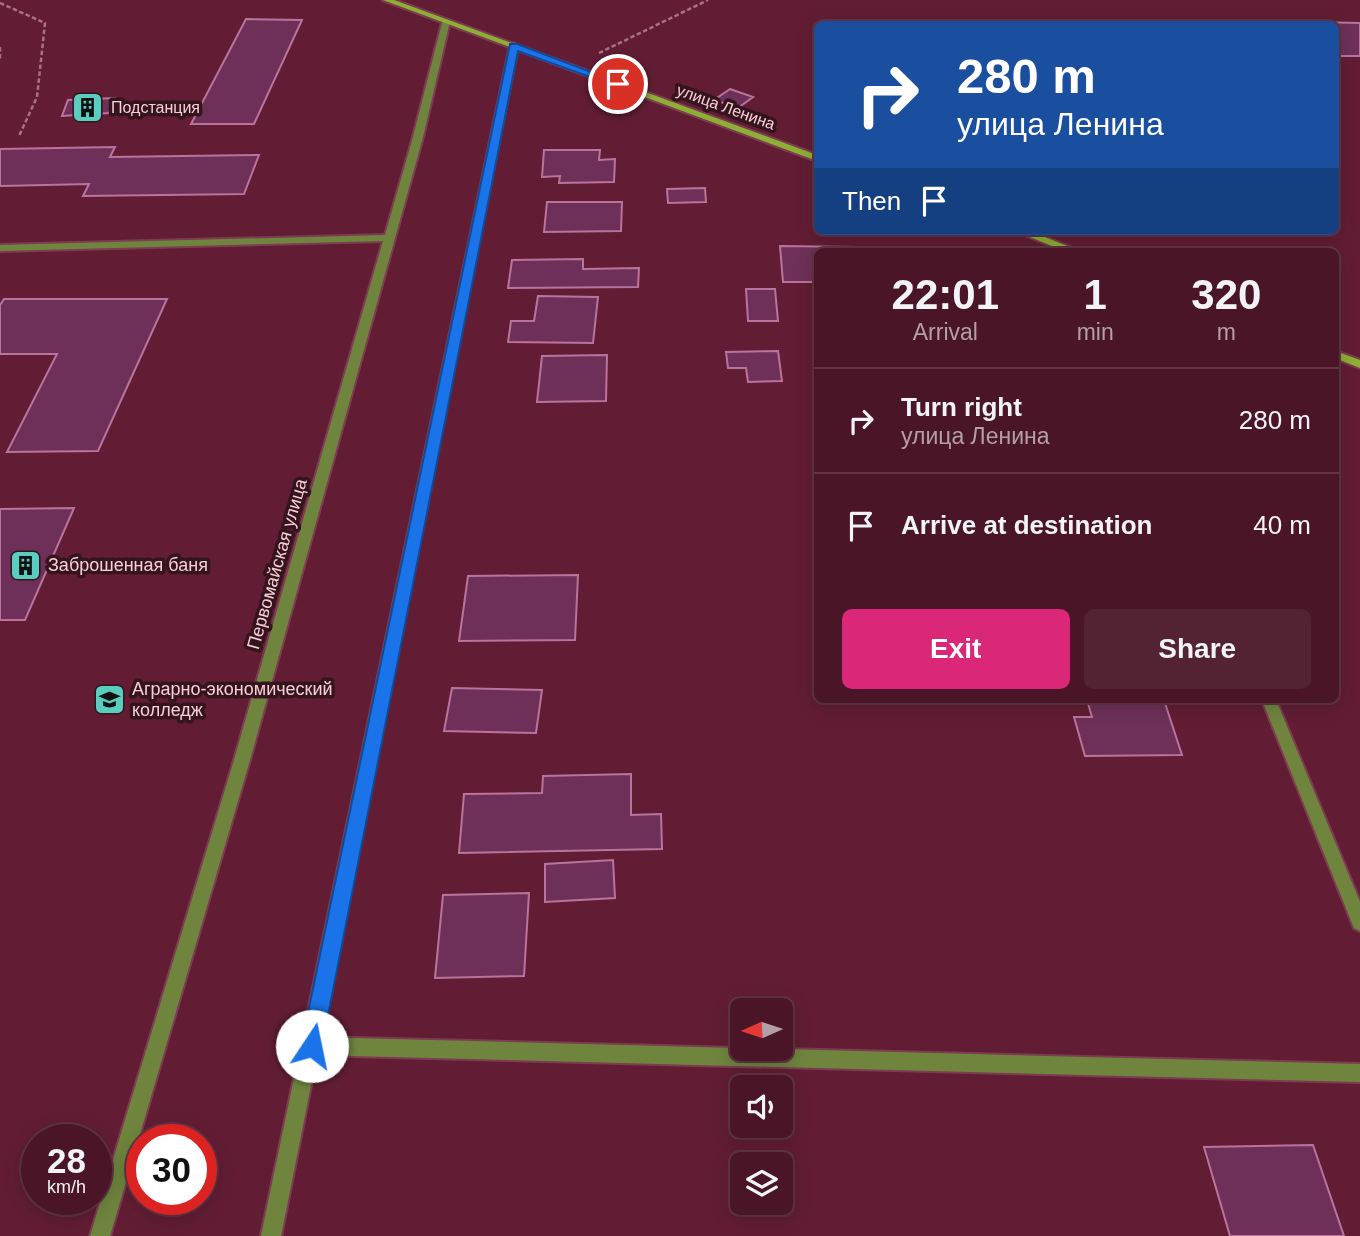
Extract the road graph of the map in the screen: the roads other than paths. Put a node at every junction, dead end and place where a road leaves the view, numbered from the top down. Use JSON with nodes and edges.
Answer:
{"nodes":[{"id":1,"x":387,"y":0,"type":"edge"},
{"id":2,"x":446,"y":21,"type":"junction"},
{"id":3,"x":514,"y":46,"type":"junction"},
{"id":4,"x":814,"y":157,"type":"edge"},
{"id":5,"x":1031,"y":235,"type":"edge"},
{"id":6,"x":389,"y":238,"type":"junction"},
{"id":7,"x":0,"y":248,"type":"edge"},
{"id":8,"x":1066,"y":248,"type":"edge"},
{"id":9,"x":1339,"y":355,"type":"edge"},
{"id":10,"x":1360,"y":363,"type":"edge"},
{"id":11,"x":1270,"y":703,"type":"edge"},
{"id":12,"x":1360,"y":923,"type":"edge"},
{"id":13,"x":312,"y":1046,"type":"junction"},
{"id":14,"x":1360,"y":1073,"type":"edge"},
{"id":15,"x":100,"y":1236,"type":"edge"},
{"id":16,"x":271,"y":1236,"type":"edge"}],
"edges":[{"from":1,"to":2,"type":"main road","name":"улица Ленина"},
{"from":2,"to":3,"type":"main road","name":"улица Ленина"},
{"from":2,"to":6,"type":"street","name":"Первомайская улица"},
{"from":3,"to":4,"type":"main road","name":"улица Ленина"},
{"from":3,"to":13,"type":"street"},
{"from":5,"to":8,"type":"main road"},
{"from":6,"to":7,"type":"street"},
{"from":6,"to":15,"type":"street","name":"Первомайская улица"},
{"from":9,"to":10,"type":"main road"},
{"from":11,"to":12,"type":"street"},
{"from":13,"to":14,"type":"street"},
{"from":13,"to":16,"type":"street"}]}
